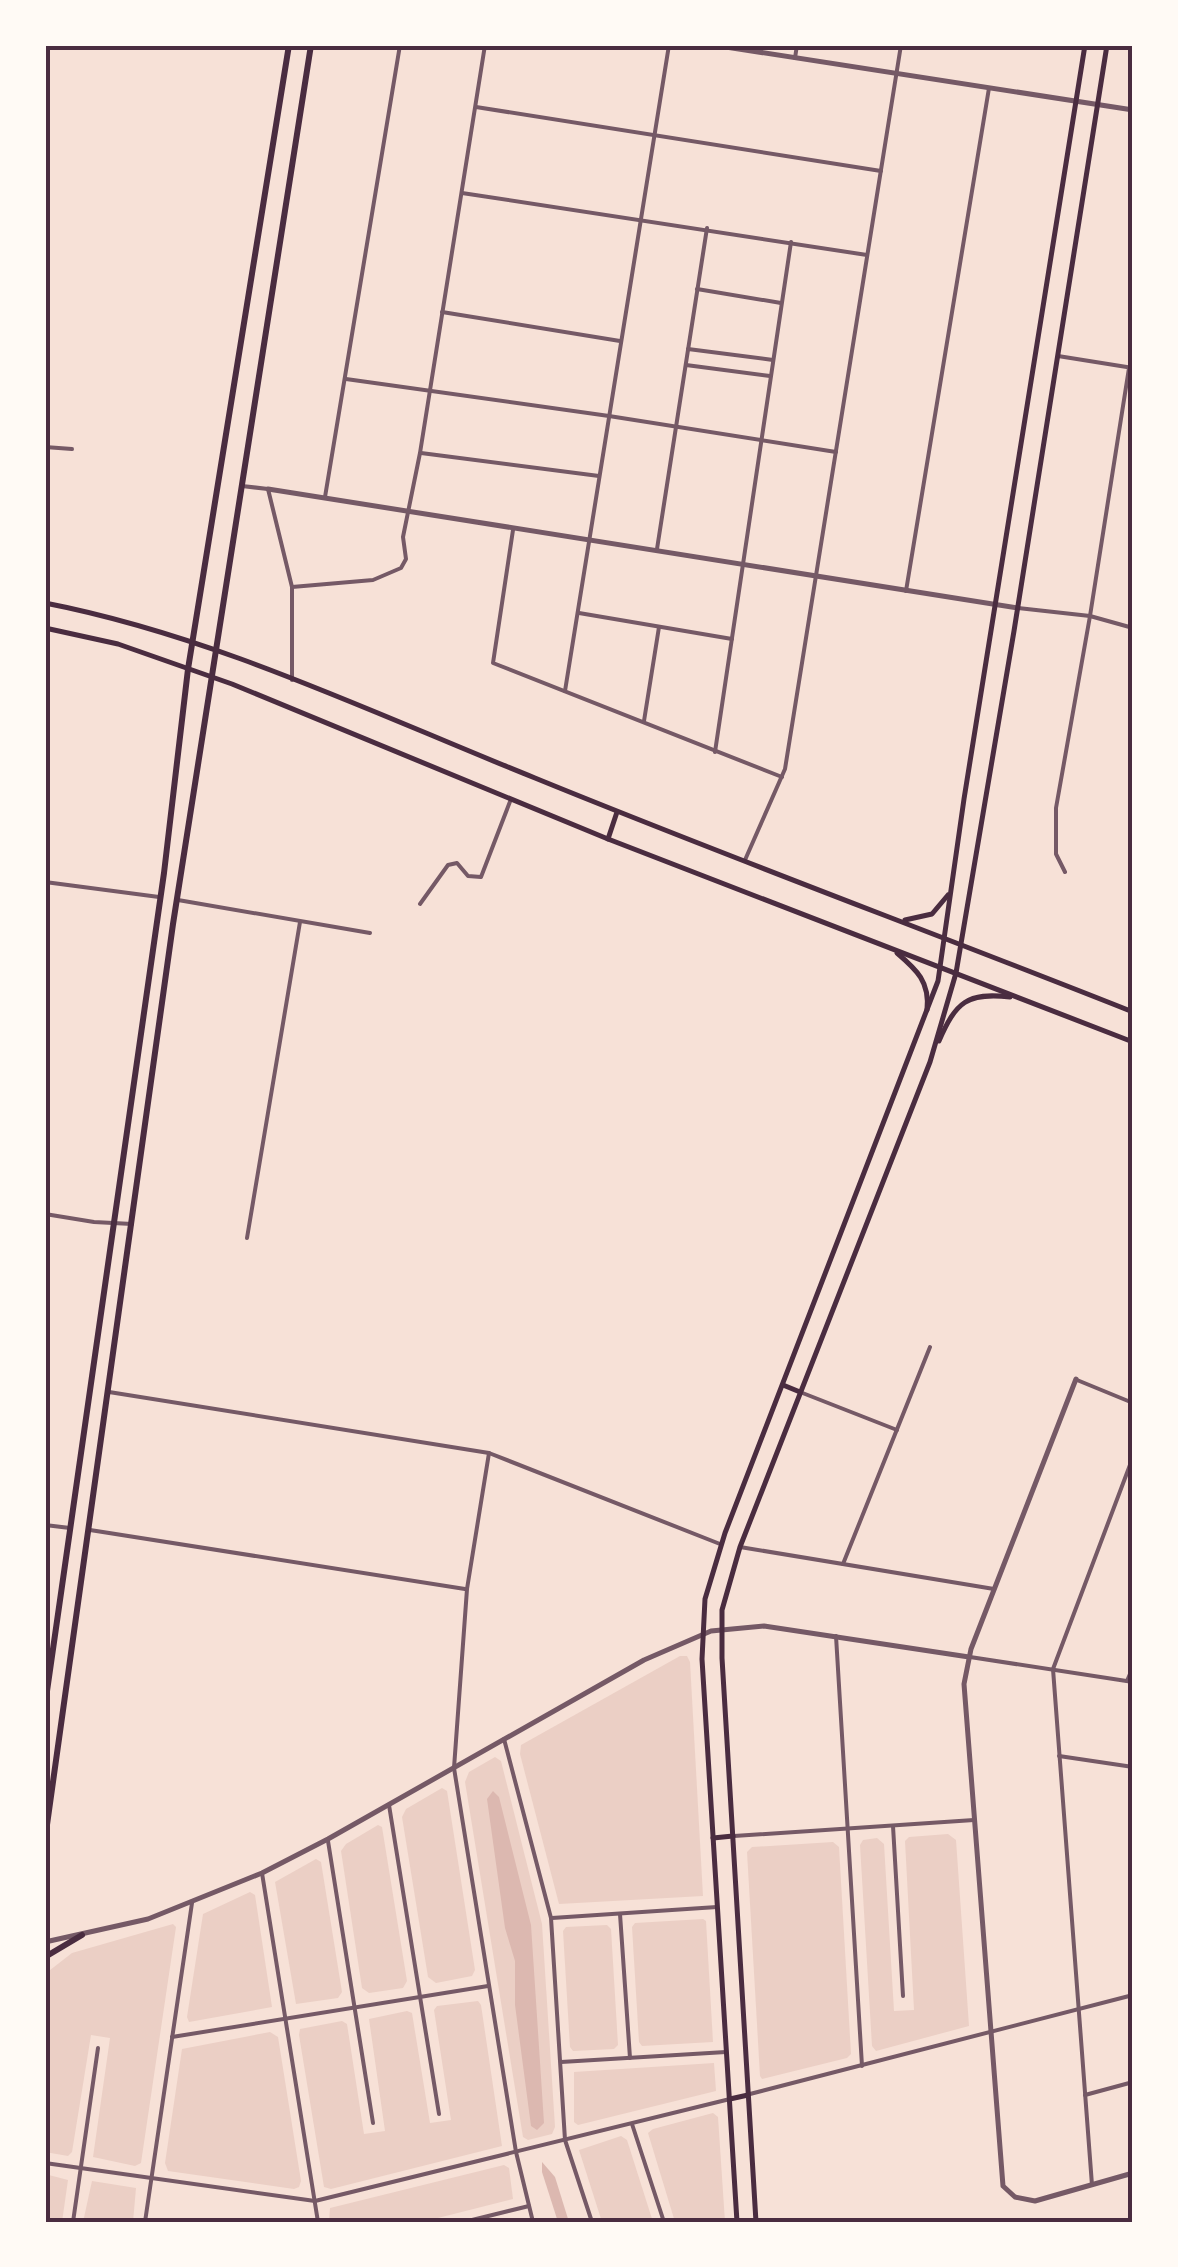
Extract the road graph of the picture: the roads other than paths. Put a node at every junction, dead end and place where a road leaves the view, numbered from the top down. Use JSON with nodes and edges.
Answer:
{"nodes":[{"id":1,"x":290,"y":45,"type":"edge"},
{"id":2,"x":311,"y":45,"type":"edge"},
{"id":3,"x":400,"y":45,"type":"edge"},
{"id":4,"x":485,"y":45,"type":"edge"},
{"id":5,"x":669,"y":45,"type":"edge"},
{"id":6,"x":713,"y":45,"type":"edge"},
{"id":7,"x":797,"y":45,"type":"edge"},
{"id":8,"x":901,"y":45,"type":"edge"},
{"id":9,"x":1085,"y":45,"type":"edge"},
{"id":10,"x":1106,"y":45,"type":"edge"},
{"id":11,"x":756,"y":49,"type":"edge"},
{"id":12,"x":795,"y":58,"type":"junction"},
{"id":13,"x":896,"y":74,"type":"junction"},
{"id":14,"x":988,"y":88,"type":"junction"},
{"id":15,"x":1077,"y":102,"type":"junction"},
{"id":16,"x":1098,"y":104,"type":"junction"},
{"id":17,"x":475,"y":106,"type":"junction"},
{"id":18,"x":1133,"y":110,"type":"edge"},
{"id":19,"x":654,"y":135,"type":"junction"},
{"id":20,"x":881,"y":171,"type":"junction"},
{"id":21,"x":461,"y":193,"type":"junction"},
{"id":22,"x":641,"y":219,"type":"junction"},
{"id":23,"x":707,"y":228,"type":"junction"},
{"id":24,"x":791,"y":242,"type":"junction"},
{"id":25,"x":867,"y":255,"type":"junction"},
{"id":26,"x":697,"y":289,"type":"junction"},
{"id":27,"x":782,"y":303,"type":"junction"},
{"id":28,"x":442,"y":312,"type":"junction"},
{"id":29,"x":621,"y":341,"type":"junction"},
{"id":30,"x":686,"y":349,"type":"junction"},
{"id":31,"x":1058,"y":356,"type":"junction"},
{"id":32,"x":772,"y":360,"type":"junction"},
{"id":33,"x":684,"y":364,"type":"junction"},
{"id":34,"x":1131,"y":368,"type":"edge"},
{"id":35,"x":770,"y":376,"type":"junction"},
{"id":36,"x":346,"y":379,"type":"junction"},
{"id":37,"x":430,"y":391,"type":"junction"},
{"id":38,"x":609,"y":416,"type":"junction"},
{"id":39,"x":675,"y":427,"type":"junction"},
{"id":40,"x":762,"y":440,"type":"junction"},
{"id":41,"x":45,"y":447,"type":"edge"},
{"id":42,"x":72,"y":448,"type":"dead end"},
{"id":43,"x":420,"y":452,"type":"junction"},
{"id":44,"x":836,"y":452,"type":"junction"},
{"id":45,"x":600,"y":476,"type":"junction"},
{"id":46,"x":241,"y":486,"type":"junction"},
{"id":47,"x":268,"y":489,"type":"junction"},
{"id":48,"x":326,"y":497,"type":"junction"},
{"id":49,"x":411,"y":511,"type":"junction"},
{"id":50,"x":514,"y":527,"type":"junction"},
{"id":51,"x":589,"y":538,"type":"junction"},
{"id":52,"x":656,"y":550,"type":"junction"},
{"id":53,"x":743,"y":564,"type":"junction"},
{"id":54,"x":815,"y":576,"type":"junction"},
{"id":55,"x":292,"y":587,"type":"junction"},
{"id":56,"x":906,"y":591,"type":"junction"},
{"id":57,"x":45,"y":602,"type":"edge"},
{"id":58,"x":996,"y":604,"type":"junction"},
{"id":59,"x":1018,"y":608,"type":"junction"},
{"id":60,"x":577,"y":613,"type":"junction"},
{"id":61,"x":1090,"y":616,"type":"junction"},
{"id":62,"x":45,"y":628,"type":"edge"},
{"id":63,"x":659,"y":628,"type":"junction"},
{"id":64,"x":1133,"y":628,"type":"edge"},
{"id":65,"x":732,"y":639,"type":"junction"},
{"id":66,"x":193,"y":642,"type":"junction"},
{"id":67,"x":215,"y":650,"type":"junction"},
{"id":68,"x":188,"y":669,"type":"junction"},
{"id":69,"x":211,"y":678,"type":"junction"},
{"id":70,"x":292,"y":680,"type":"junction"},
{"id":71,"x":565,"y":691,"type":"junction"},
{"id":72,"x":644,"y":723,"type":"junction"},
{"id":73,"x":715,"y":752,"type":"junction"},
{"id":74,"x":1133,"y":766,"type":"edge"},
{"id":75,"x":782,"y":777,"type":"junction"},
{"id":76,"x":511,"y":800,"type":"junction"},
{"id":77,"x":1133,"y":801,"type":"edge"},
{"id":78,"x":617,"y":812,"type":"junction"},
{"id":79,"x":608,"y":839,"type":"junction"},
{"id":80,"x":745,"y":860,"type":"junction"},
{"id":81,"x":1065,"y":872,"type":"dead end"},
{"id":82,"x":45,"y":882,"type":"edge"},
{"id":83,"x":952,"y":883,"type":"junction"},
{"id":84,"x":160,"y":897,"type":"junction"},
{"id":85,"x":178,"y":900,"type":"junction"},
{"id":86,"x":420,"y":904,"type":"dead end"},
{"id":87,"x":896,"y":918,"type":"junction"},
{"id":88,"x":300,"y":922,"type":"junction"},
{"id":89,"x":370,"y":933,"type":"dead end"},
{"id":90,"x":946,"y":938,"type":"junction"},
{"id":91,"x":961,"y":944,"type":"junction"},
{"id":92,"x":890,"y":948,"type":"junction"},
{"id":93,"x":941,"y":968,"type":"junction"},
{"id":94,"x":956,"y":973,"type":"junction"},
{"id":95,"x":1025,"y":1000,"type":"junction"},
{"id":96,"x":1133,"y":1012,"type":"edge"},
{"id":97,"x":925,"y":1021,"type":"junction"},
{"id":98,"x":1133,"y":1042,"type":"edge"},
{"id":99,"x":930,"y":1062,"type":"junction"},
{"id":100,"x":45,"y":1214,"type":"edge"},
{"id":101,"x":114,"y":1222,"type":"junction"},
{"id":102,"x":132,"y":1224,"type":"junction"},
{"id":103,"x":247,"y":1238,"type":"dead end"},
{"id":104,"x":930,"y":1347,"type":"dead end"},
{"id":105,"x":1076,"y":1379,"type":"joint"},
{"id":106,"x":783,"y":1385,"type":"junction"},
{"id":107,"x":109,"y":1392,"type":"junction"},
{"id":108,"x":800,"y":1392,"type":"junction"},
{"id":109,"x":1133,"y":1403,"type":"edge"},
{"id":110,"x":897,"y":1430,"type":"junction"},
{"id":111,"x":488,"y":1453,"type":"junction"},
{"id":112,"x":1133,"y":1457,"type":"edge"},
{"id":113,"x":45,"y":1525,"type":"edge"},
{"id":114,"x":70,"y":1528,"type":"junction"},
{"id":115,"x":90,"y":1530,"type":"junction"},
{"id":116,"x":720,"y":1544,"type":"junction"},
{"id":117,"x":740,"y":1547,"type":"junction"},
{"id":118,"x":844,"y":1564,"type":"junction"},
{"id":119,"x":468,"y":1589,"type":"junction"},
{"id":120,"x":994,"y":1589,"type":"junction"},
{"id":121,"x":720,"y":1629,"type":"junction"},
{"id":122,"x":702,"y":1634,"type":"junction"},
{"id":123,"x":836,"y":1636,"type":"junction"},
{"id":124,"x":969,"y":1657,"type":"junction"},
{"id":125,"x":1133,"y":1667,"type":"edge"},
{"id":126,"x":1053,"y":1670,"type":"junction"},
{"id":127,"x":1130,"y":1682,"type":"edge"},
{"id":128,"x":45,"y":1705,"type":"edge"},
{"id":129,"x":504,"y":1739,"type":"junction"},
{"id":130,"x":1058,"y":1756,"type":"junction"},
{"id":131,"x":1133,"y":1767,"type":"edge"},
{"id":132,"x":454,"y":1768,"type":"junction"},
{"id":133,"x":389,"y":1804,"type":"junction"},
{"id":134,"x":974,"y":1820,"type":"junction"},
{"id":135,"x":893,"y":1826,"type":"junction"},
{"id":136,"x":848,"y":1829,"type":"junction"},
{"id":137,"x":733,"y":1836,"type":"junction"},
{"id":138,"x":713,"y":1838,"type":"junction"},
{"id":139,"x":45,"y":1839,"type":"edge"},
{"id":140,"x":328,"y":1840,"type":"junction"},
{"id":141,"x":262,"y":1873,"type":"junction"},
{"id":142,"x":192,"y":1902,"type":"junction"},
{"id":143,"x":717,"y":1907,"type":"junction"},
{"id":144,"x":620,"y":1914,"type":"junction"},
{"id":145,"x":551,"y":1918,"type":"junction"},
{"id":146,"x":82,"y":1935,"type":"junction"},
{"id":147,"x":45,"y":1942,"type":"edge"},
{"id":148,"x":45,"y":1957,"type":"edge"},
{"id":149,"x":488,"y":1986,"type":"junction"},
{"id":150,"x":903,"y":1996,"type":"dead end"},
{"id":151,"x":1133,"y":1996,"type":"edge"},
{"id":152,"x":420,"y":1997,"type":"junction"},
{"id":153,"x":355,"y":2007,"type":"junction"},
{"id":154,"x":1077,"y":2010,"type":"junction"},
{"id":155,"x":286,"y":2019,"type":"junction"},
{"id":156,"x":990,"y":2034,"type":"junction"},
{"id":157,"x":172,"y":2037,"type":"junction"},
{"id":158,"x":98,"y":2048,"type":"dead end"},
{"id":159,"x":726,"y":2052,"type":"junction"},
{"id":160,"x":630,"y":2058,"type":"junction"},
{"id":161,"x":561,"y":2062,"type":"junction"},
{"id":162,"x":862,"y":2066,"type":"junction"},
{"id":163,"x":1133,"y":2082,"type":"edge"},
{"id":164,"x":748,"y":2094,"type":"junction"},
{"id":165,"x":1084,"y":2095,"type":"junction"},
{"id":166,"x":730,"y":2098,"type":"junction"},
{"id":167,"x":439,"y":2114,"type":"dead end"},
{"id":168,"x":373,"y":2123,"type":"dead end"},
{"id":169,"x":632,"y":2124,"type":"junction"},
{"id":170,"x":565,"y":2140,"type":"junction"},
{"id":171,"x":516,"y":2152,"type":"junction"},
{"id":172,"x":45,"y":2163,"type":"edge"},
{"id":173,"x":81,"y":2168,"type":"junction"},
{"id":174,"x":1133,"y":2174,"type":"edge"},
{"id":175,"x":151,"y":2178,"type":"junction"},
{"id":176,"x":1092,"y":2185,"type":"junction"},
{"id":177,"x":315,"y":2201,"type":"junction"},
{"id":178,"x":529,"y":2206,"type":"junction"},
{"id":179,"x":73,"y":2222,"type":"edge"},
{"id":180,"x":145,"y":2222,"type":"edge"},
{"id":181,"x":318,"y":2222,"type":"edge"},
{"id":182,"x":464,"y":2222,"type":"edge"},
{"id":183,"x":533,"y":2222,"type":"edge"},
{"id":184,"x":592,"y":2222,"type":"edge"},
{"id":185,"x":664,"y":2222,"type":"edge"},
{"id":186,"x":738,"y":2222,"type":"edge"},
{"id":187,"x":756,"y":2222,"type":"edge"}],
"edges":[{"from":1,"to":66,"type":"main road"},
{"from":2,"to":46,"type":"main road"},
{"from":3,"to":36,"type":"street"},
{"from":4,"to":17,"type":"street"},
{"from":5,"to":19,"type":"street"},
{"from":6,"to":11,"type":"street"},
{"from":7,"to":12,"type":"street"},
{"from":8,"to":13,"type":"street"},
{"from":9,"to":15,"type":"main road"},
{"from":10,"to":16,"type":"main road"},
{"from":11,"to":12,"type":"street"},
{"from":12,"to":13,"type":"street"},
{"from":13,"to":14,"type":"street"},
{"from":13,"to":20,"type":"street"},
{"from":14,"to":15,"type":"street"},
{"from":14,"to":56,"type":"street"},
{"from":15,"to":16,"type":"street"},
{"from":15,"to":58,"type":"main road"},
{"from":16,"to":18,"type":"street"},
{"from":16,"to":31,"type":"main road"},
{"from":17,"to":19,"type":"street"},
{"from":17,"to":21,"type":"street"},
{"from":19,"to":20,"type":"street"},
{"from":19,"to":22,"type":"street"},
{"from":20,"to":25,"type":"street"},
{"from":21,"to":22,"type":"street"},
{"from":21,"to":28,"type":"street"},
{"from":22,"to":23,"type":"street"},
{"from":22,"to":29,"type":"street"},
{"from":23,"to":24,"type":"street"},
{"from":23,"to":26,"type":"street"},
{"from":24,"to":25,"type":"street"},
{"from":24,"to":27,"type":"street"},
{"from":25,"to":44,"type":"street"},
{"from":26,"to":27,"type":"street"},
{"from":26,"to":30,"type":"street"},
{"from":27,"to":32,"type":"street"},
{"from":28,"to":29,"type":"street"},
{"from":28,"to":37,"type":"street"},
{"from":29,"to":38,"type":"street"},
{"from":30,"to":32,"type":"street"},
{"from":30,"to":33,"type":"street"},
{"from":31,"to":34,"type":"street"},
{"from":31,"to":59,"type":"main road"},
{"from":32,"to":35,"type":"street"},
{"from":33,"to":35,"type":"street"},
{"from":33,"to":39,"type":"street"},
{"from":34,"to":61,"type":"street"},
{"from":35,"to":40,"type":"street"},
{"from":36,"to":37,"type":"street"},
{"from":36,"to":48,"type":"street"},
{"from":37,"to":38,"type":"street"},
{"from":37,"to":43,"type":"street"},
{"from":38,"to":39,"type":"street"},
{"from":38,"to":45,"type":"street"},
{"from":39,"to":40,"type":"street"},
{"from":39,"to":52,"type":"street"},
{"from":40,"to":44,"type":"street"},
{"from":40,"to":53,"type":"street"},
{"from":41,"to":42,"type":"street"},
{"from":43,"to":45,"type":"street"},
{"from":43,"to":49,"type":"street"},
{"from":44,"to":54,"type":"street"},
{"from":45,"to":51,"type":"street"},
{"from":46,"to":47,"type":"street"},
{"from":46,"to":67,"type":"main road"},
{"from":47,"to":48,"type":"street"},
{"from":47,"to":55,"type":"street"},
{"from":48,"to":49,"type":"street"},
{"from":49,"to":50,"type":"street"},
{"from":49,"to":55,"type":"street"},
{"from":50,"to":51,"type":"street"},
{"from":50,"to":71,"type":"street"},
{"from":51,"to":52,"type":"street"},
{"from":51,"to":60,"type":"street"},
{"from":52,"to":53,"type":"street"},
{"from":53,"to":54,"type":"street"},
{"from":53,"to":65,"type":"street"},
{"from":54,"to":56,"type":"street"},
{"from":54,"to":75,"type":"street"},
{"from":55,"to":70,"type":"street"},
{"from":56,"to":58,"type":"street"},
{"from":57,"to":66,"type":"main road"},
{"from":58,"to":59,"type":"street"},
{"from":58,"to":83,"type":"main road"},
{"from":59,"to":61,"type":"street"},
{"from":59,"to":91,"type":"main road"},
{"from":60,"to":63,"type":"street"},
{"from":60,"to":71,"type":"street"},
{"from":61,"to":64,"type":"street"},
{"from":61,"to":81,"type":"street"},
{"from":62,"to":68,"type":"main road"},
{"from":63,"to":65,"type":"street"},
{"from":63,"to":72,"type":"street"},
{"from":65,"to":73,"type":"street"},
{"from":66,"to":67,"type":"main road"},
{"from":66,"to":68,"type":"main road"},
{"from":67,"to":69,"type":"main road"},
{"from":67,"to":70,"type":"main road"},
{"from":68,"to":69,"type":"main road"},
{"from":68,"to":84,"type":"main road"},
{"from":69,"to":76,"type":"main road"},
{"from":69,"to":85,"type":"main road"},
{"from":70,"to":78,"type":"main road"},
{"from":71,"to":72,"type":"street"},
{"from":72,"to":73,"type":"street"},
{"from":73,"to":75,"type":"street"},
{"from":74,"to":77,"type":"street"},
{"from":75,"to":80,"type":"street"},
{"from":76,"to":79,"type":"main road"},
{"from":76,"to":86,"type":"street"},
{"from":78,"to":79,"type":"main road"},
{"from":78,"to":80,"type":"main road"},
{"from":79,"to":92,"type":"main road"},
{"from":80,"to":87,"type":"main road"},
{"from":82,"to":84,"type":"street"},
{"from":83,"to":87,"type":"main road"},
{"from":83,"to":90,"type":"main road"},
{"from":84,"to":85,"type":"main road"},
{"from":84,"to":101,"type":"main road"},
{"from":85,"to":88,"type":"street"},
{"from":85,"to":102,"type":"main road"},
{"from":87,"to":90,"type":"main road"},
{"from":88,"to":89,"type":"street"},
{"from":88,"to":103,"type":"street"},
{"from":90,"to":91,"type":"main road"},
{"from":90,"to":93,"type":"main road"},
{"from":91,"to":94,"type":"main road"},
{"from":91,"to":96,"type":"main road"},
{"from":92,"to":93,"type":"main road"},
{"from":92,"to":97,"type":"main road"},
{"from":93,"to":94,"type":"main road"},
{"from":93,"to":97,"type":"main road"},
{"from":94,"to":95,"type":"main road"},
{"from":94,"to":99,"type":"main road"},
{"from":95,"to":98,"type":"main road"},
{"from":95,"to":99,"type":"main road"},
{"from":97,"to":106,"type":"main road"},
{"from":99,"to":108,"type":"main road"},
{"from":100,"to":101,"type":"street"},
{"from":101,"to":102,"type":"street"},
{"from":101,"to":114,"type":"main road"},
{"from":102,"to":107,"type":"main road"},
{"from":104,"to":110,"type":"street"},
{"from":105,"to":109,"type":"street"},
{"from":105,"to":120,"type":"street"},
{"from":106,"to":108,"type":"main road"},
{"from":106,"to":116,"type":"main road"},
{"from":107,"to":111,"type":"street"},
{"from":107,"to":115,"type":"main road"},
{"from":108,"to":110,"type":"street"},
{"from":108,"to":117,"type":"main road"},
{"from":110,"to":118,"type":"street"},
{"from":111,"to":116,"type":"street"},
{"from":111,"to":119,"type":"street"},
{"from":112,"to":126,"type":"street"},
{"from":113,"to":114,"type":"street"},
{"from":114,"to":128,"type":"main road"},
{"from":115,"to":119,"type":"street"},
{"from":115,"to":139,"type":"main road"},
{"from":116,"to":122,"type":"main road"},
{"from":117,"to":118,"type":"street"},
{"from":117,"to":121,"type":"main road"},
{"from":118,"to":120,"type":"street"},
{"from":119,"to":132,"type":"street"},
{"from":120,"to":124,"type":"street"},
{"from":121,"to":122,"type":"street"},
{"from":121,"to":123,"type":"street"},
{"from":121,"to":137,"type":"main road"},
{"from":122,"to":129,"type":"street"},
{"from":122,"to":138,"type":"main road"},
{"from":123,"to":124,"type":"street"},
{"from":123,"to":136,"type":"street"},
{"from":124,"to":126,"type":"street"},
{"from":124,"to":134,"type":"street"},
{"from":125,"to":127,"type":"street"},
{"from":126,"to":127,"type":"street"},
{"from":126,"to":130,"type":"street"},
{"from":129,"to":132,"type":"street"},
{"from":129,"to":145,"type":"street"},
{"from":130,"to":131,"type":"street"},
{"from":130,"to":154,"type":"street"},
{"from":132,"to":133,"type":"street"},
{"from":132,"to":149,"type":"street"},
{"from":133,"to":140,"type":"street"},
{"from":133,"to":152,"type":"street"},
{"from":134,"to":135,"type":"street"},
{"from":134,"to":156,"type":"street"},
{"from":135,"to":136,"type":"street"},
{"from":135,"to":150,"type":"street"},
{"from":136,"to":137,"type":"street"},
{"from":136,"to":162,"type":"street"},
{"from":137,"to":138,"type":"main road"},
{"from":137,"to":164,"type":"main road"},
{"from":138,"to":143,"type":"main road"},
{"from":140,"to":141,"type":"street"},
{"from":140,"to":153,"type":"street"},
{"from":141,"to":142,"type":"street"},
{"from":141,"to":155,"type":"street"},
{"from":142,"to":146,"type":"street"},
{"from":142,"to":157,"type":"street"},
{"from":143,"to":144,"type":"street"},
{"from":143,"to":159,"type":"main road"},
{"from":144,"to":145,"type":"street"},
{"from":144,"to":160,"type":"street"},
{"from":145,"to":161,"type":"street"},
{"from":146,"to":147,"type":"street"},
{"from":146,"to":148,"type":"main road"},
{"from":149,"to":152,"type":"street"},
{"from":149,"to":171,"type":"street"},
{"from":151,"to":154,"type":"street"},
{"from":152,"to":153,"type":"street"},
{"from":152,"to":167,"type":"street"},
{"from":153,"to":155,"type":"street"},
{"from":153,"to":168,"type":"street"},
{"from":154,"to":156,"type":"street"},
{"from":154,"to":165,"type":"street"},
{"from":155,"to":157,"type":"street"},
{"from":155,"to":177,"type":"street"},
{"from":156,"to":162,"type":"street"},
{"from":156,"to":176,"type":"street"},
{"from":157,"to":175,"type":"street"},
{"from":158,"to":173,"type":"street"},
{"from":159,"to":160,"type":"street"},
{"from":159,"to":166,"type":"main road"},
{"from":160,"to":161,"type":"street"},
{"from":161,"to":170,"type":"street"},
{"from":162,"to":164,"type":"street"},
{"from":163,"to":165,"type":"street"},
{"from":164,"to":166,"type":"main road"},
{"from":164,"to":187,"type":"main road"},
{"from":165,"to":176,"type":"street"},
{"from":166,"to":169,"type":"street"},
{"from":166,"to":186,"type":"main road"},
{"from":169,"to":170,"type":"street"},
{"from":169,"to":185,"type":"street"},
{"from":170,"to":171,"type":"street"},
{"from":170,"to":184,"type":"street"},
{"from":171,"to":177,"type":"street"},
{"from":171,"to":178,"type":"street"},
{"from":172,"to":173,"type":"street"},
{"from":173,"to":175,"type":"street"},
{"from":173,"to":179,"type":"street"},
{"from":174,"to":176,"type":"street"},
{"from":175,"to":177,"type":"street"},
{"from":175,"to":180,"type":"street"},
{"from":177,"to":181,"type":"street"},
{"from":178,"to":182,"type":"street"},
{"from":178,"to":183,"type":"street"}]}
